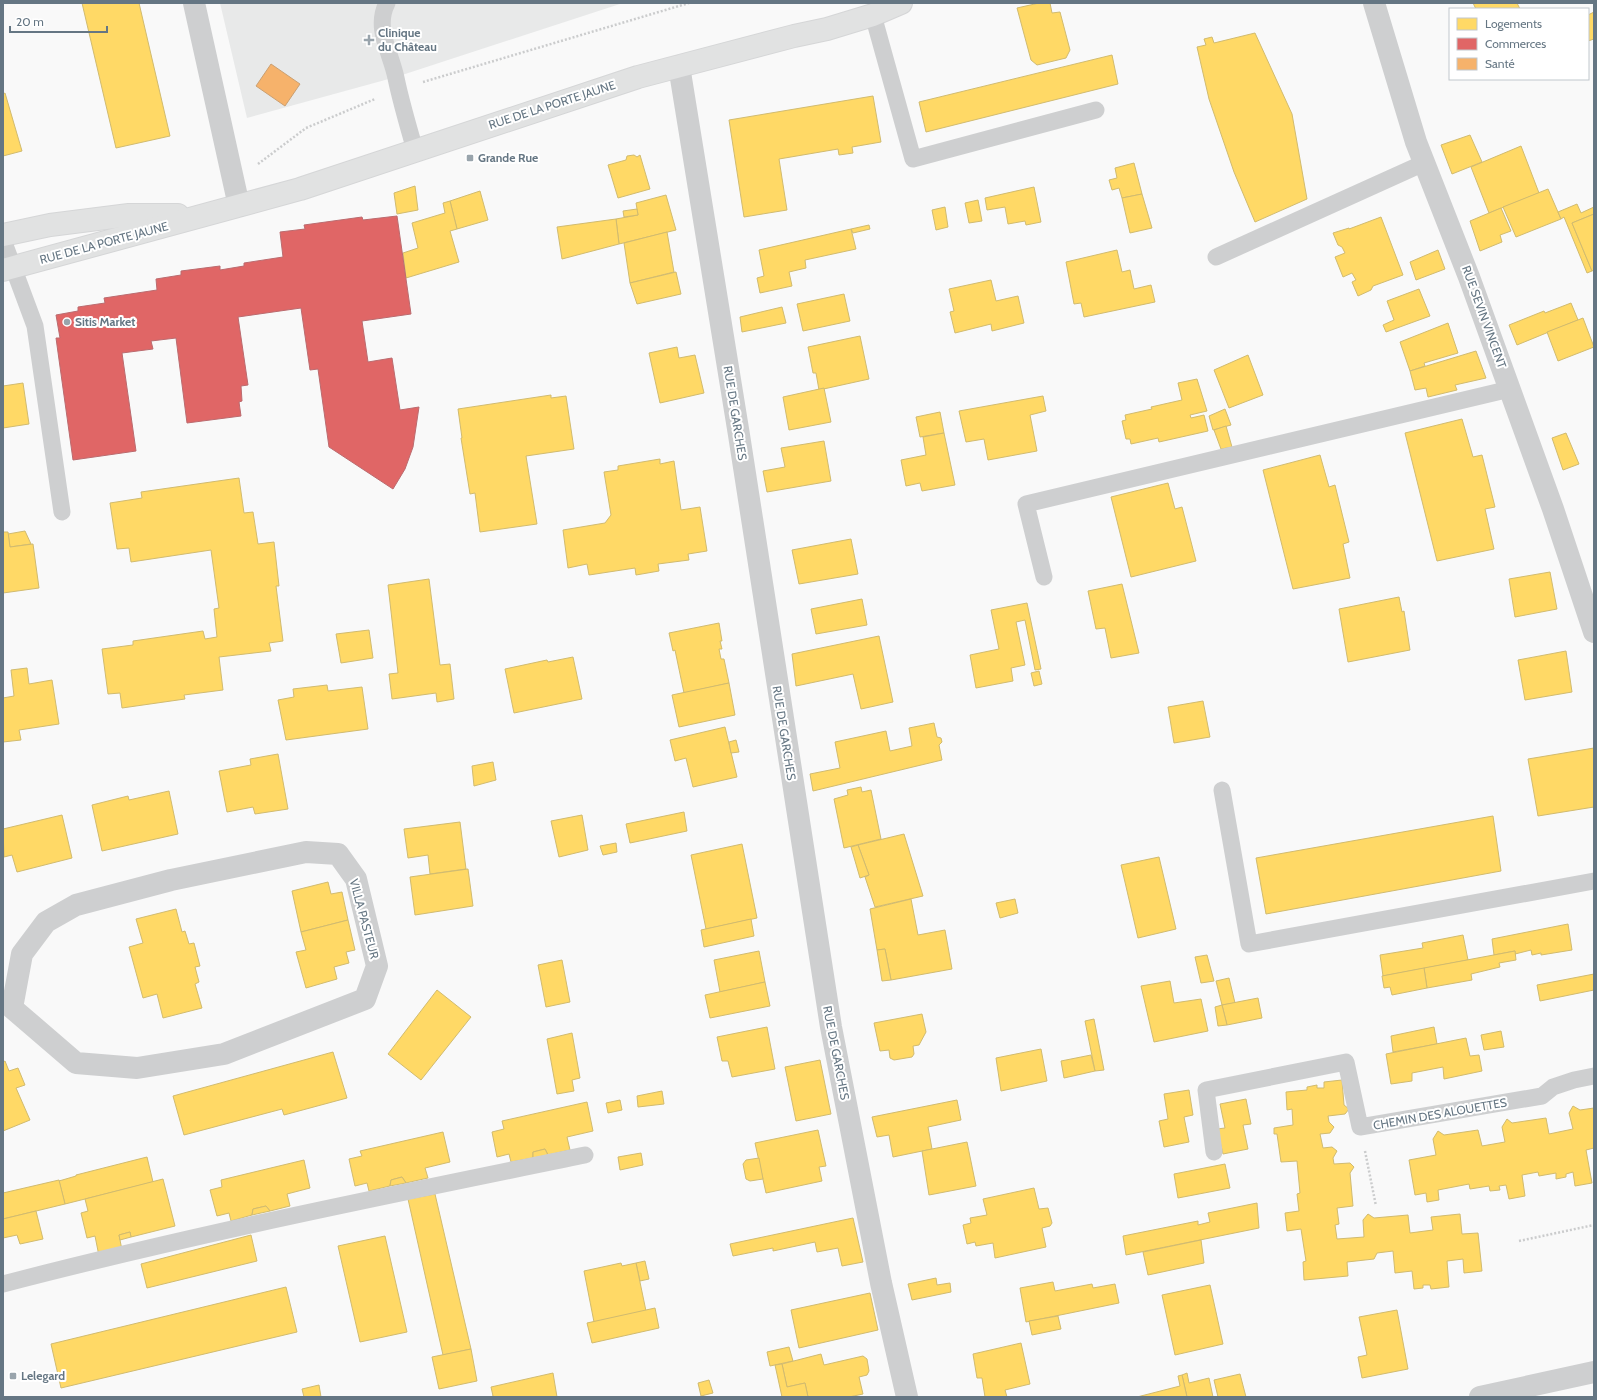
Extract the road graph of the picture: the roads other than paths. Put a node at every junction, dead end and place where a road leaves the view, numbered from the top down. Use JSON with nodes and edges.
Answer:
{"nodes":[{"id":1,"x":194,"y":3,"type":"edge"},
{"id":2,"x":387,"y":3,"type":"edge"},
{"id":3,"x":901,"y":3,"type":"edge"},
{"id":4,"x":1374,"y":3,"type":"edge"},
{"id":5,"x":873,"y":15,"type":"junction"},
{"id":6,"x":679,"y":66,"type":"junction"},
{"id":7,"x":1096,"y":110,"type":"dead end"},
{"id":8,"x":415,"y":150,"type":"junction"},
{"id":9,"x":1424,"y":163,"type":"junction"},
{"id":10,"x":239,"y":206,"type":"junction"},
{"id":11,"x":206,"y":216,"type":"junction"},
{"id":12,"x":3,"y":235,"type":"edge"},
{"id":13,"x":3,"y":240,"type":"edge"},
{"id":14,"x":1216,"y":257,"type":"dead end"},
{"id":15,"x":8,"y":269,"type":"edge"},
{"id":16,"x":1510,"y":390,"type":"junction"},
{"id":17,"x":62,"y":512,"type":"dead end"},
{"id":18,"x":1044,"y":577,"type":"dead end"},
{"id":19,"x":1594,"y":632,"type":"edge"},
{"id":20,"x":1222,"y":790,"type":"dead end"},
{"id":21,"x":1594,"y":881,"type":"edge"},
{"id":22,"x":8,"y":1010,"type":"edge"},
{"id":23,"x":1594,"y":1076,"type":"edge"},
{"id":24,"x":1214,"y":1152,"type":"dead end"},
{"id":25,"x":585,"y":1155,"type":"dead end"},
{"id":26,"x":3,"y":1284,"type":"edge"},
{"id":27,"x":1594,"y":1372,"type":"edge"},
{"id":28,"x":907,"y":1397,"type":"edge"},
{"id":29,"x":1480,"y":1397,"type":"edge"}],
"edges":[{"from":1,"to":10,"type":"street"},
{"from":2,"to":8,"type":"lane"},
{"from":3,"to":5,"type":"main road","name":"RUE DE LA PORTE JAUNE"},
{"from":4,"to":9,"type":"street","name":"RUE SEVIN VINCENT"},
{"from":5,"to":6,"type":"main road","name":"RUE DE LA PORTE JAUNE"},
{"from":5,"to":7,"type":"lane"},
{"from":6,"to":8,"type":"main road","name":"RUE DE LA PORTE JAUNE"},
{"from":6,"to":28,"type":"street","name":"RUE DE GARCHES"},
{"from":8,"to":10,"type":"main road","name":"RUE DE LA PORTE JAUNE"},
{"from":9,"to":14,"type":"lane"},
{"from":9,"to":16,"type":"street","name":"RUE SEVIN VINCENT"},
{"from":10,"to":11,"type":"main road","name":"RUE DE LA PORTE JAUNE"},
{"from":11,"to":12,"type":"main road","name":"RUE DE LA PORTE JAUNE"},
{"from":11,"to":15,"type":"main road","name":"RUE DE LA PORTE JAUNE"},
{"from":13,"to":15,"type":"lane"},
{"from":15,"to":17,"type":"lane"},
{"from":16,"to":18,"type":"lane"},
{"from":16,"to":19,"type":"street","name":"RUE SEVIN VINCENT"},
{"from":20,"to":21,"type":"lane"},
{"from":22,"to":22,"type":"street","name":"VILLA PASTEUR"},
{"from":23,"to":24,"type":"lane","name":"CHEMIN DES ALOUETTES"},
{"from":25,"to":26,"type":"lane"},
{"from":27,"to":29,"type":"street"}]}
